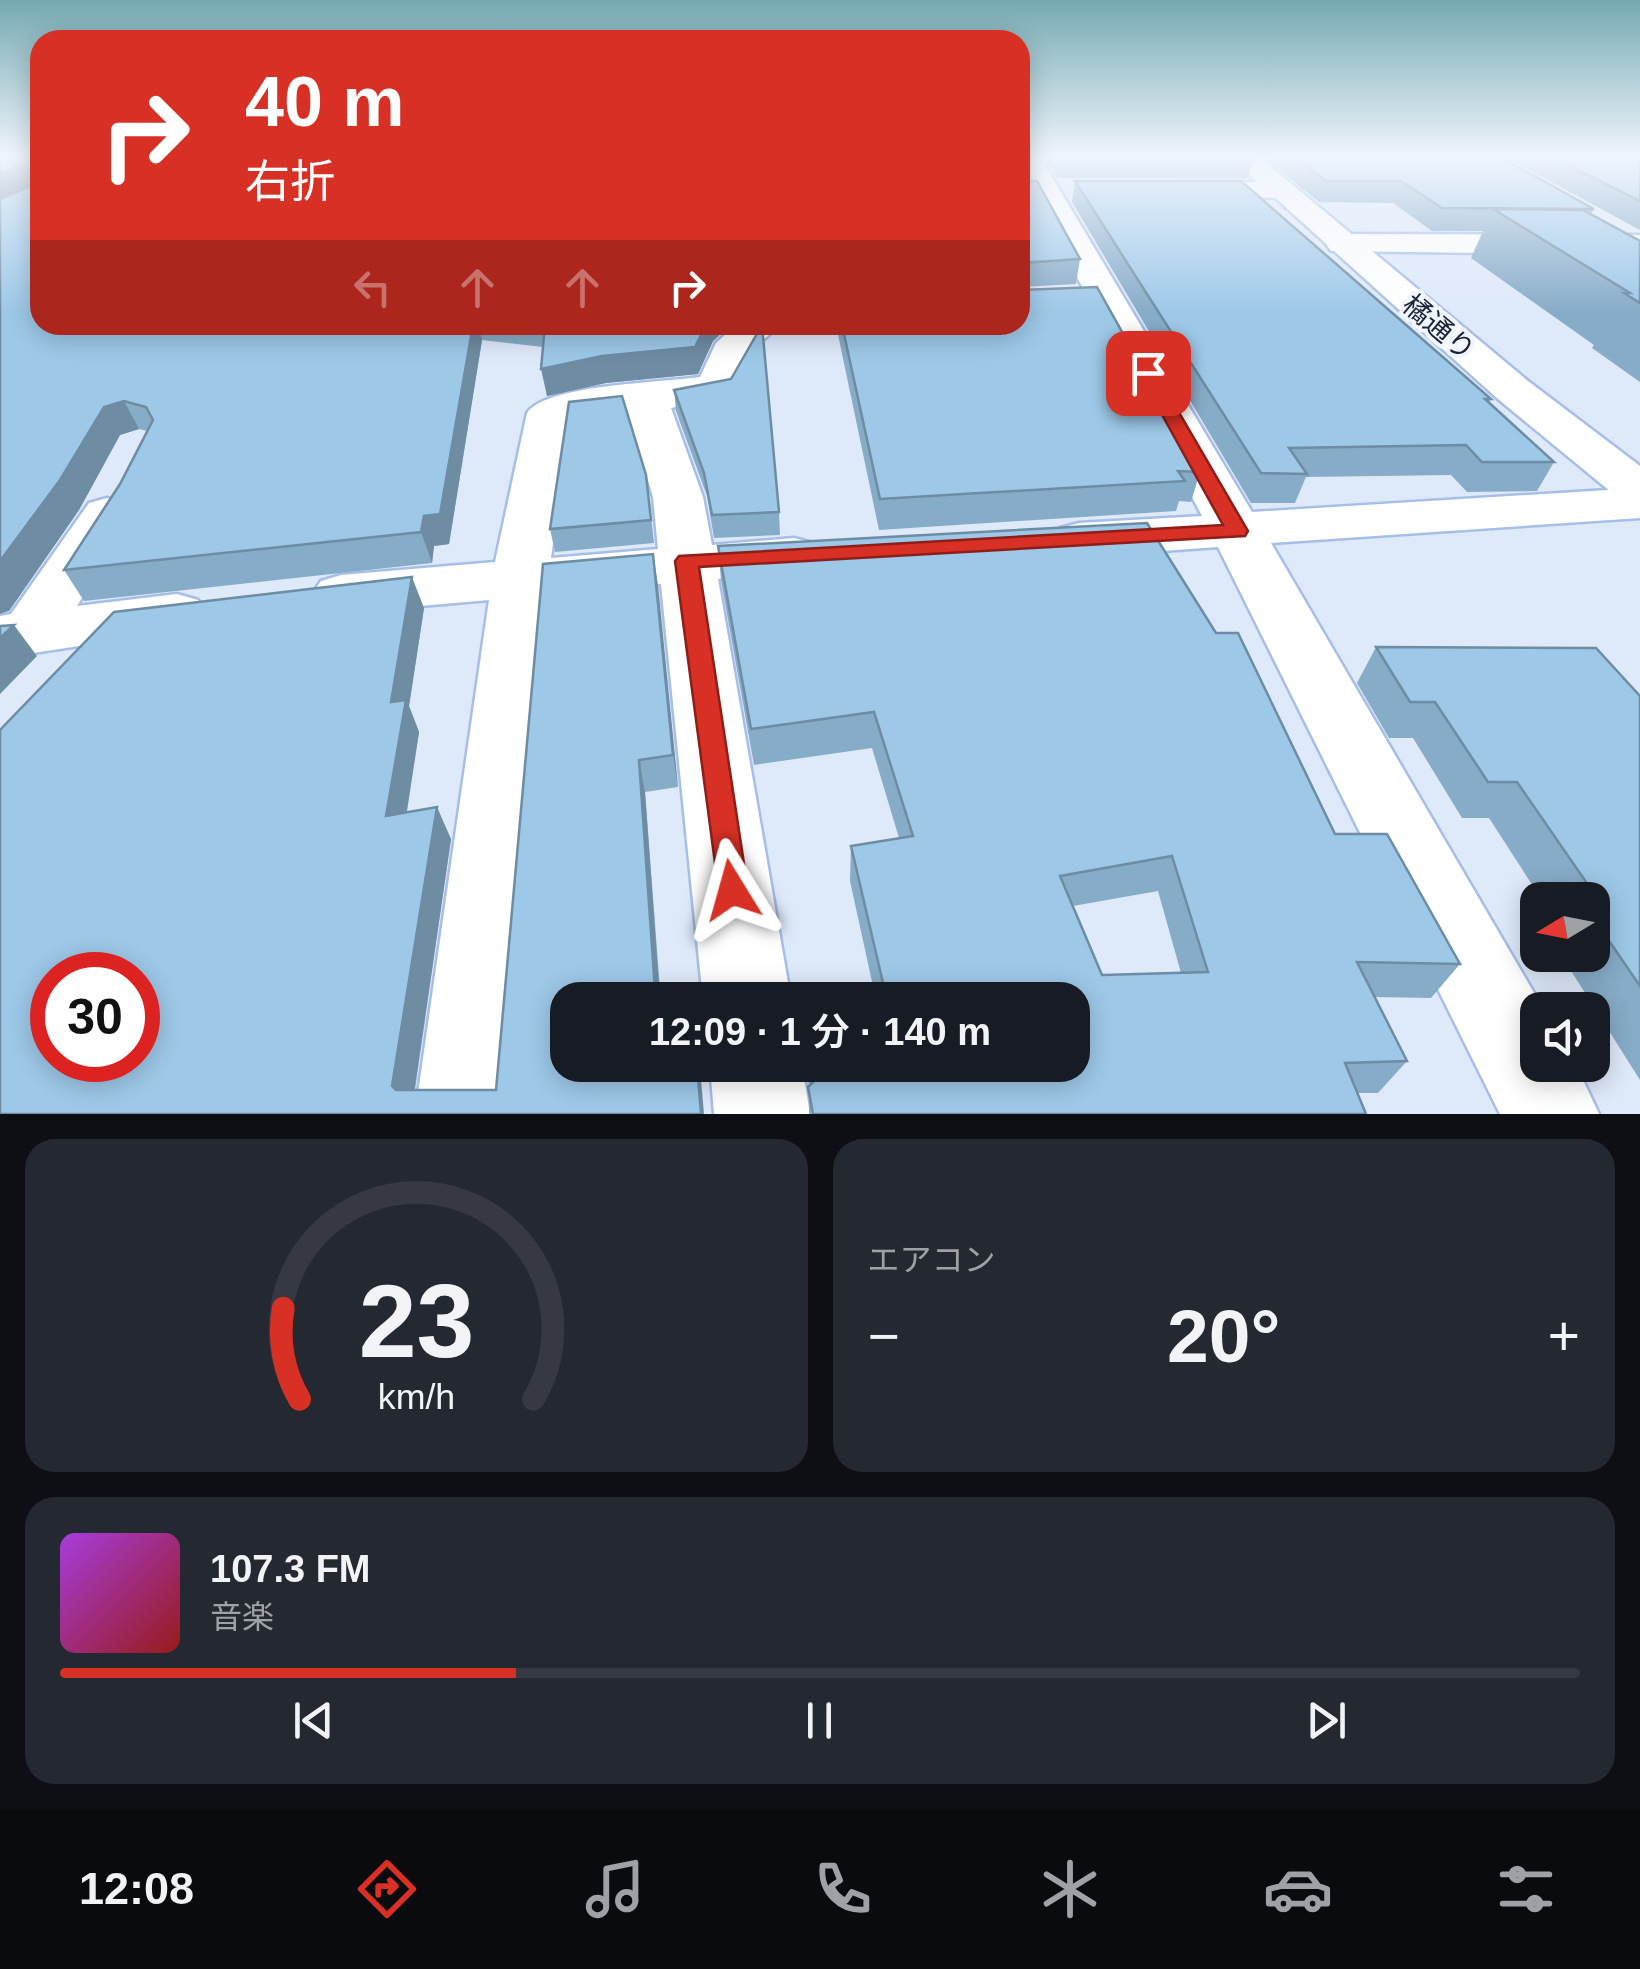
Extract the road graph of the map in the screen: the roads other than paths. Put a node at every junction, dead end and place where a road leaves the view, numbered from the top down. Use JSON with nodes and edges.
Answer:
{"nodes":[{"id":1,"x":1054,"y":209,"type":"edge"},
{"id":2,"x":1302,"y":209,"type":"edge"},
{"id":3,"x":1589,"y":218,"type":"edge"},
{"id":4,"x":1342,"y":244,"type":"junction"},
{"id":5,"x":1638,"y":245,"type":"edge"},
{"id":6,"x":747,"y":335,"type":"edge"},
{"id":7,"x":646,"y":399,"type":"junction"},
{"id":8,"x":132,"y":464,"type":"edge"},
{"id":9,"x":1640,"y":490,"type":"edge"},
{"id":10,"x":1640,"y":503,"type":"edge"},
{"id":11,"x":1237,"y":531,"type":"junction"},
{"id":12,"x":1021,"y":543,"type":"edge"},
{"id":13,"x":844,"y":552,"type":"edge"},
{"id":14,"x":687,"y":561,"type":"junction"},
{"id":15,"x":520,"y":577,"type":"junction"},
{"id":16,"x":294,"y":598,"type":"edge"},
{"id":17,"x":222,"y":608,"type":"edge"},
{"id":18,"x":27,"y":653,"type":"edge"},
{"id":19,"x":745,"y":982,"type":"edge"},
{"id":20,"x":758,"y":1082,"type":"edge"},
{"id":21,"x":463,"y":1114,"type":"edge"},
{"id":22,"x":762,"y":1114,"type":"edge"},
{"id":23,"x":1551,"y":1114,"type":"edge"}],
"edges":[{"from":1,"to":11,"type":"street"},
{"from":2,"to":4,"type":"street","name":"橘通り"},
{"from":3,"to":5,"type":"street"},
{"from":4,"to":5,"type":"street"},
{"from":4,"to":9,"type":"street","name":"橘通り"},
{"from":6,"to":7,"type":"street"},
{"from":7,"to":14,"type":"street"},
{"from":7,"to":15,"type":"street"},
{"from":8,"to":18,"type":"street"},
{"from":10,"to":11,"type":"street"},
{"from":11,"to":12,"type":"street"},
{"from":11,"to":23,"type":"street"},
{"from":13,"to":14,"type":"street"},
{"from":14,"to":15,"type":"street"},
{"from":14,"to":19,"type":"street"},
{"from":15,"to":16,"type":"street"},
{"from":15,"to":21,"type":"street"},
{"from":17,"to":18,"type":"street"},
{"from":20,"to":22,"type":"street"}]}
